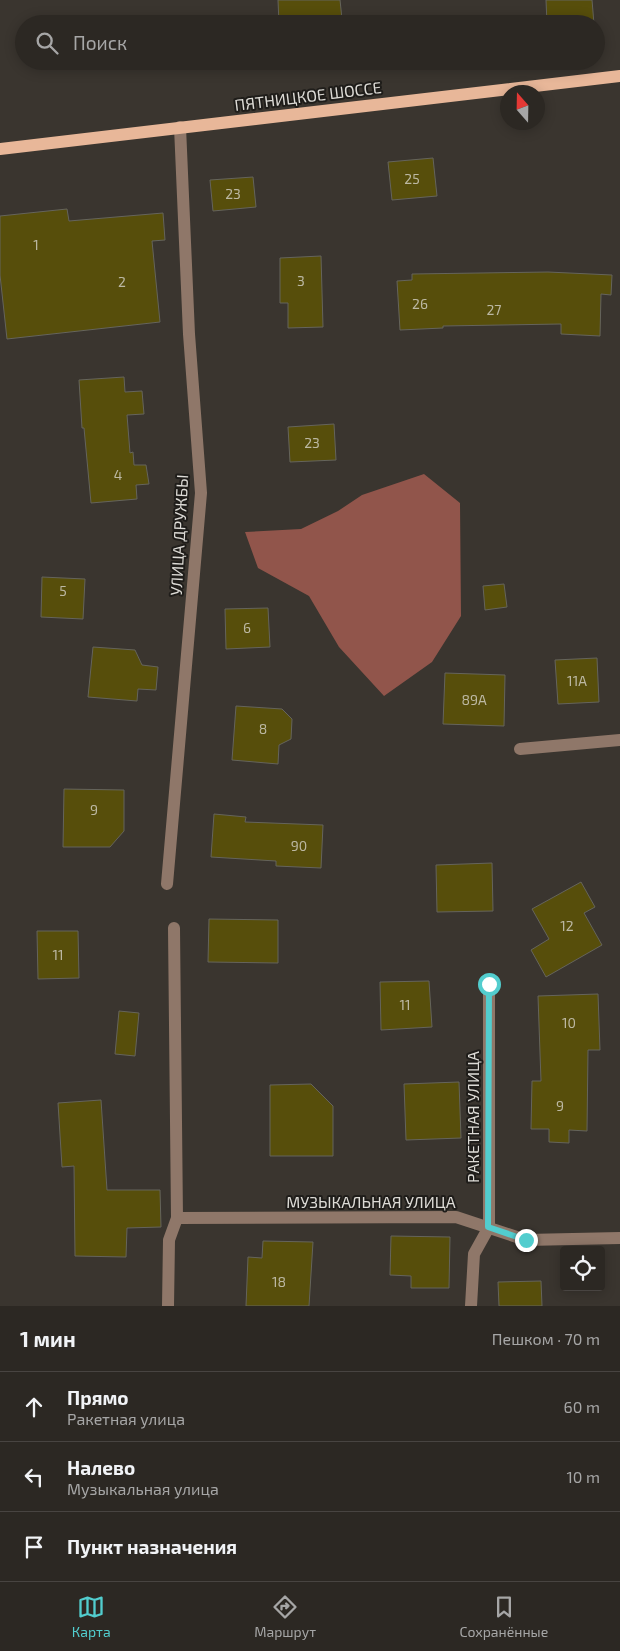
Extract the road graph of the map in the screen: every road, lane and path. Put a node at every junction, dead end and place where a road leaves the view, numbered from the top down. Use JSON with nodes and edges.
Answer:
{"nodes":[{"id":1,"x":620,"y":76,"type":"edge"},
{"id":2,"x":180,"y":127,"type":"junction"},
{"id":3,"x":0,"y":150,"type":"edge"},
{"id":4,"x":620,"y":740,"type":"edge"},
{"id":5,"x":520,"y":749,"type":"dead end"},
{"id":6,"x":168,"y":884,"type":"dead end"},
{"id":7,"x":174,"y":928,"type":"dead end"},
{"id":8,"x":489,"y":984,"type":"dead end"},
{"id":9,"x":178,"y":1218,"type":"junction"},
{"id":10,"x":488,"y":1227,"type":"junction"},
{"id":11,"x":620,"y":1238,"type":"edge"},
{"id":12,"x":168,"y":1306,"type":"edge"},
{"id":13,"x":472,"y":1306,"type":"edge"}],
"edges":[{"from":1,"to":2,"type":"main road","name":"ПЯТНИЦКОЕ ШОССЕ"},
{"from":2,"to":3,"type":"main road","name":"ПЯТНИЦКОЕ ШОССЕ"},
{"from":2,"to":6,"type":"street","name":"УЛИЦА ДРУЖБЫ"},
{"from":4,"to":5,"type":"street"},
{"from":7,"to":9,"type":"street"},
{"from":8,"to":10,"type":"street","name":"РАКЕТНАЯ УЛИЦА"},
{"from":9,"to":10,"type":"street","name":"МУЗЫКАЛЬНАЯ УЛИЦА"},
{"from":9,"to":12,"type":"street"},
{"from":10,"to":11,"type":"street","name":"МУЗЫКАЛЬНАЯ УЛИЦА"},
{"from":10,"to":13,"type":"street","name":"РАКЕТНАЯ УЛИЦА"}]}
